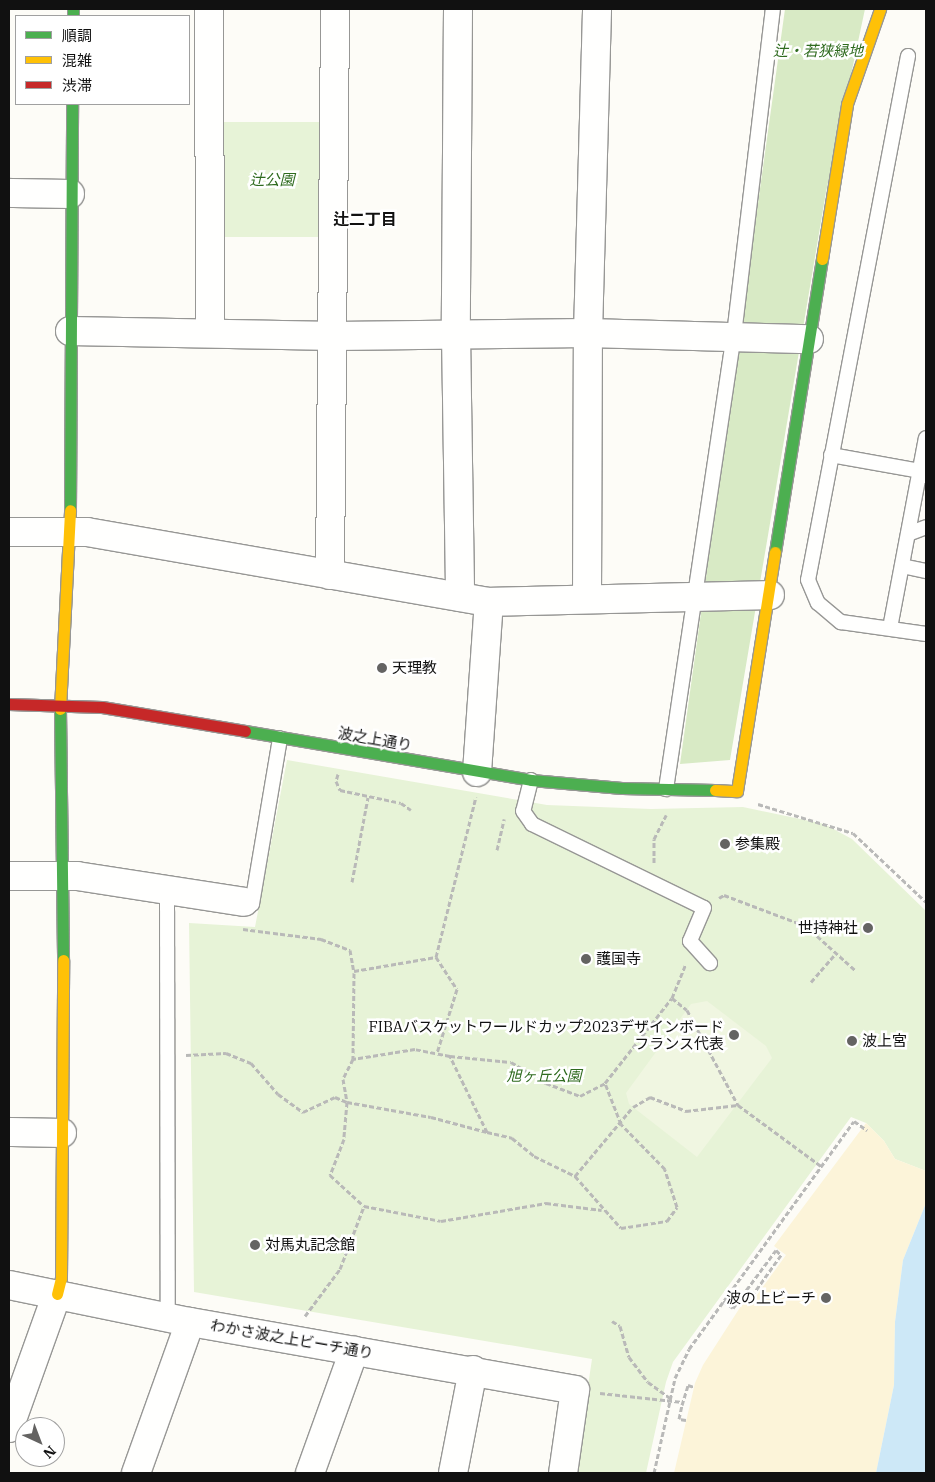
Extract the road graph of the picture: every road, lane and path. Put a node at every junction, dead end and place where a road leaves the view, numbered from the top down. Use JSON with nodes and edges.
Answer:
{"nodes":[{"id":1,"x":209,"y":9,"type":"edge"},
{"id":2,"x":335,"y":9,"type":"edge"},
{"id":3,"x":458,"y":9,"type":"edge"},
{"id":4,"x":597,"y":9,"type":"edge"},
{"id":5,"x":773,"y":9,"type":"edge"},
{"id":6,"x":880,"y":9,"type":"edge"},
{"id":7,"x":908,"y":56,"type":"dead end"},
{"id":8,"x":72,"y":105,"type":"edge"},
{"id":9,"x":9,"y":193,"type":"edge"},
{"id":10,"x":70,"y":194,"type":"junction"},
{"id":11,"x":70,"y":331,"type":"junction"},
{"id":12,"x":588,"y":332,"type":"junction"},
{"id":13,"x":210,"y":333,"type":"junction"},
{"id":14,"x":456,"y":334,"type":"junction"},
{"id":15,"x":734,"y":335,"type":"junction"},
{"id":16,"x":335,"y":336,"type":"junction"},
{"id":17,"x":809,"y":339,"type":"junction"},
{"id":18,"x":926,"y":438,"type":"edge"},
{"id":19,"x":925,"y":453,"type":"edge"},
{"id":20,"x":831,"y":455,"type":"junction"},
{"id":21,"x":923,"y":474,"type":"edge"},
{"id":22,"x":926,"y":527,"type":"edge"},
{"id":23,"x":9,"y":532,"type":"edge"},
{"id":24,"x":70,"y":532,"type":"junction"},
{"id":25,"x":908,"y":534,"type":"junction"},
{"id":26,"x":902,"y":566,"type":"junction"},
{"id":27,"x":926,"y":571,"type":"edge"},
{"id":28,"x":330,"y":575,"type":"junction"},
{"id":29,"x":696,"y":596,"type":"junction"},
{"id":30,"x":770,"y":596,"type":"junction"},
{"id":31,"x":460,"y":597,"type":"junction"},
{"id":32,"x":587,"y":599,"type":"junction"},
{"id":33,"x":489,"y":602,"type":"junction"},
{"id":34,"x":890,"y":628,"type":"junction"},
{"id":35,"x":926,"y":634,"type":"edge"},
{"id":36,"x":60,"y":703,"type":"junction"},
{"id":37,"x":9,"y":704,"type":"edge"},
{"id":38,"x":280,"y":738,"type":"junction"},
{"id":39,"x":339,"y":770,"type":"dead end"},
{"id":40,"x":531,"y":780,"type":"junction"},
{"id":41,"x":477,"y":781,"type":"junction"},
{"id":42,"x":666,"y":789,"type":"junction"},
{"id":43,"x":368,"y":797,"type":"junction"},
{"id":44,"x":749,"y":803,"type":"dead end"},
{"id":45,"x":669,"y":809,"type":"dead end"},
{"id":46,"x":411,"y":810,"type":"dead end"},
{"id":47,"x":500,"y":838,"type":"dead end"},
{"id":48,"x":498,"y":850,"type":"dead end"},
{"id":49,"x":654,"y":869,"type":"dead end"},
{"id":50,"x":9,"y":876,"type":"edge"},
{"id":51,"x":64,"y":877,"type":"junction"},
{"id":52,"x":352,"y":882,"type":"dead end"},
{"id":53,"x":167,"y":890,"type":"junction"},
{"id":54,"x":724,"y":895,"type":"dead end"},
{"id":55,"x":244,"y":902,"type":"junction"},
{"id":56,"x":926,"y":902,"type":"edge"},
{"id":57,"x":836,"y":953,"type":"junction"},
{"id":58,"x":436,"y":957,"type":"junction"},
{"id":59,"x":710,"y":963,"type":"dead end"},
{"id":60,"x":855,"y":970,"type":"dead end"},
{"id":61,"x":354,"y":971,"type":"junction"},
{"id":62,"x":811,"y":982,"type":"dead end"},
{"id":63,"x":437,"y":1054,"type":"junction"},
{"id":64,"x":450,"y":1056,"type":"junction"},
{"id":65,"x":168,"y":1058,"type":"junction"},
{"id":66,"x":353,"y":1059,"type":"junction"},
{"id":67,"x":605,"y":1083,"type":"junction"},
{"id":68,"x":347,"y":1102,"type":"junction"},
{"id":69,"x":738,"y":1105,"type":"junction"},
{"id":70,"x":621,"y":1124,"type":"junction"},
{"id":71,"x":867,"y":1130,"type":"dead end"},
{"id":72,"x":9,"y":1132,"type":"edge"},
{"id":73,"x":487,"y":1132,"type":"junction"},
{"id":74,"x":62,"y":1133,"type":"junction"},
{"id":75,"x":821,"y":1166,"type":"junction"},
{"id":76,"x":575,"y":1176,"type":"junction"},
{"id":77,"x":364,"y":1206,"type":"junction"},
{"id":78,"x":603,"y":1210,"type":"junction"},
{"id":79,"x":9,"y":1285,"type":"edge"},
{"id":80,"x":57,"y":1294,"type":"junction"},
{"id":81,"x":751,"y":1297,"type":"dead end"},
{"id":82,"x":723,"y":1301,"type":"junction"},
{"id":83,"x":307,"y":1310,"type":"dead end"},
{"id":84,"x":179,"y":1319,"type":"junction"},
{"id":85,"x":612,"y":1321,"type":"dead end"},
{"id":86,"x":354,"y":1351,"type":"junction"},
{"id":87,"x":473,"y":1370,"type":"junction"},
{"id":88,"x":694,"y":1387,"type":"dead end"},
{"id":89,"x":575,"y":1390,"type":"junction"},
{"id":90,"x":670,"y":1399,"type":"junction"},
{"id":91,"x":683,"y":1402,"type":"junction"},
{"id":92,"x":686,"y":1420,"type":"dead end"},
{"id":93,"x":9,"y":1428,"type":"edge"},
{"id":94,"x":136,"y":1473,"type":"edge"},
{"id":95,"x":310,"y":1473,"type":"edge"},
{"id":96,"x":453,"y":1473,"type":"edge"},
{"id":97,"x":563,"y":1473,"type":"edge"},
{"id":98,"x":654,"y":1473,"type":"edge"}],
"edges":[{"from":1,"to":13,"type":"street"},
{"from":2,"to":16,"type":"street"},
{"from":3,"to":14,"type":"street"},
{"from":4,"to":12,"type":"street"},
{"from":5,"to":15,"type":"lane"},
{"from":6,"to":17,"type":"street"},
{"from":7,"to":20,"type":"lane"},
{"from":8,"to":10,"type":"street"},
{"from":9,"to":10,"type":"street"},
{"from":10,"to":11,"type":"street"},
{"from":11,"to":13,"type":"street"},
{"from":11,"to":24,"type":"street"},
{"from":12,"to":14,"type":"street"},
{"from":12,"to":15,"type":"street"},
{"from":12,"to":32,"type":"street"},
{"from":13,"to":16,"type":"street"},
{"from":14,"to":16,"type":"street"},
{"from":14,"to":31,"type":"street"},
{"from":15,"to":17,"type":"street"},
{"from":15,"to":29,"type":"lane"},
{"from":16,"to":28,"type":"street"},
{"from":17,"to":30,"type":"street"},
{"from":18,"to":19,"type":"lane"},
{"from":19,"to":21,"type":"lane"},
{"from":20,"to":21,"type":"lane"},
{"from":20,"to":34,"type":"lane"},
{"from":21,"to":25,"type":"lane"},
{"from":22,"to":25,"type":"lane"},
{"from":23,"to":24,"type":"street"},
{"from":24,"to":28,"type":"street"},
{"from":24,"to":36,"type":"street"},
{"from":25,"to":26,"type":"lane"},
{"from":26,"to":27,"type":"lane"},
{"from":26,"to":34,"type":"lane"},
{"from":28,"to":31,"type":"street"},
{"from":29,"to":30,"type":"street"},
{"from":29,"to":32,"type":"street"},
{"from":29,"to":42,"type":"lane"},
{"from":30,"to":42,"type":"street","name":"波之上通り"},
{"from":31,"to":33,"type":"street"},
{"from":32,"to":33,"type":"street"},
{"from":33,"to":41,"type":"street"},
{"from":34,"to":35,"type":"lane"},
{"from":36,"to":37,"type":"street","name":"波之上通り"},
{"from":36,"to":38,"type":"street","name":"波之上通り"},
{"from":36,"to":51,"type":"street"},
{"from":38,"to":41,"type":"street","name":"波之上通り"},
{"from":38,"to":55,"type":"lane"},
{"from":39,"to":43,"type":"path"},
{"from":40,"to":41,"type":"street","name":"波之上通り"},
{"from":40,"to":42,"type":"street","name":"波之上通り"},
{"from":40,"to":59,"type":"lane"},
{"from":41,"to":58,"type":"path"},
{"from":43,"to":46,"type":"path"},
{"from":43,"to":52,"type":"path"},
{"from":44,"to":56,"type":"path"},
{"from":45,"to":49,"type":"path"},
{"from":47,"to":48,"type":"path"},
{"from":50,"to":51,"type":"street"},
{"from":51,"to":53,"type":"street"},
{"from":51,"to":74,"type":"street"},
{"from":53,"to":55,"type":"street"},
{"from":53,"to":65,"type":"lane"},
{"from":54,"to":57,"type":"path"},
{"from":55,"to":61,"type":"path"},
{"from":57,"to":60,"type":"path"},
{"from":57,"to":62,"type":"path"},
{"from":58,"to":61,"type":"path"},
{"from":58,"to":63,"type":"path"},
{"from":61,"to":66,"type":"path"},
{"from":63,"to":64,"type":"path"},
{"from":63,"to":66,"type":"path"},
{"from":64,"to":67,"type":"path"},
{"from":64,"to":73,"type":"path"},
{"from":65,"to":68,"type":"path"},
{"from":65,"to":84,"type":"lane"},
{"from":66,"to":68,"type":"path"},
{"from":67,"to":69,"type":"path"},
{"from":67,"to":70,"type":"path"},
{"from":68,"to":73,"type":"path"},
{"from":68,"to":77,"type":"path"},
{"from":69,"to":70,"type":"path"},
{"from":69,"to":75,"type":"path"},
{"from":70,"to":76,"type":"path"},
{"from":70,"to":78,"type":"path"},
{"from":71,"to":75,"type":"path"},
{"from":72,"to":74,"type":"street"},
{"from":73,"to":76,"type":"path"},
{"from":74,"to":80,"type":"street"},
{"from":75,"to":82,"type":"path"},
{"from":76,"to":78,"type":"path"},
{"from":77,"to":78,"type":"path"},
{"from":77,"to":83,"type":"path"},
{"from":79,"to":80,"type":"street","name":"わかさ波之上ビーチ通り"},
{"from":80,"to":84,"type":"street","name":"わかさ波之上ビーチ通り"},
{"from":80,"to":93,"type":"street"},
{"from":81,"to":82,"type":"path"},
{"from":82,"to":90,"type":"path"},
{"from":84,"to":86,"type":"street","name":"わかさ波之上ビーチ通り"},
{"from":84,"to":94,"type":"street"},
{"from":85,"to":90,"type":"path"},
{"from":86,"to":87,"type":"street","name":"わかさ波之上ビーチ通り"},
{"from":86,"to":95,"type":"street"},
{"from":87,"to":89,"type":"street","name":"わかさ波之上ビーチ通り"},
{"from":87,"to":96,"type":"street"},
{"from":88,"to":91,"type":"path"},
{"from":89,"to":90,"type":"path"},
{"from":89,"to":97,"type":"street"},
{"from":90,"to":91,"type":"path"},
{"from":90,"to":98,"type":"path"},
{"from":91,"to":92,"type":"path"}]}
